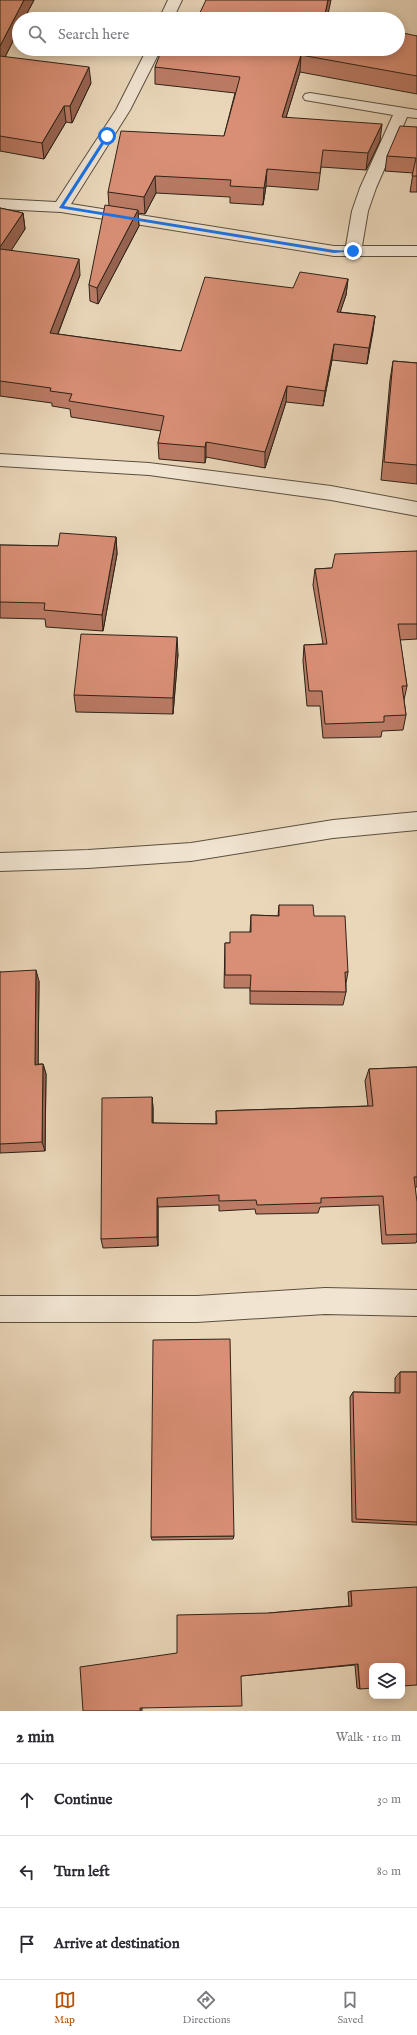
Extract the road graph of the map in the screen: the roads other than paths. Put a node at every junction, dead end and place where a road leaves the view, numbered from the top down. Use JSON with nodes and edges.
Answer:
{"nodes":[{"id":1,"x":175,"y":0,"type":"edge"},
{"id":2,"x":169,"y":12,"type":"edge"},
{"id":3,"x":151,"y":56,"type":"edge"},
{"id":4,"x":310,"y":97,"type":"dead end"},
{"id":5,"x":401,"y":113,"type":"junction"},
{"id":6,"x":417,"y":114,"type":"edge"},
{"id":7,"x":0,"y":204,"type":"edge"},
{"id":8,"x":61,"y":207,"type":"junction"},
{"id":9,"x":353,"y":251,"type":"junction"},
{"id":10,"x":417,"y":251,"type":"edge"},
{"id":11,"x":0,"y":460,"type":"edge"},
{"id":12,"x":417,"y":509,"type":"edge"},
{"id":13,"x":417,"y":821,"type":"edge"},
{"id":14,"x":0,"y":862,"type":"edge"},
{"id":15,"x":417,"y":1304,"type":"edge"},
{"id":16,"x":0,"y":1309,"type":"edge"}],
"edges":[{"from":1,"to":2,"type":"street"},
{"from":3,"to":8,"type":"street"},
{"from":4,"to":5,"type":"street"},
{"from":5,"to":6,"type":"street"},
{"from":5,"to":9,"type":"street"},
{"from":7,"to":8,"type":"street"},
{"from":8,"to":9,"type":"street"},
{"from":9,"to":10,"type":"street"},
{"from":11,"to":12,"type":"street"},
{"from":13,"to":14,"type":"street"},
{"from":15,"to":16,"type":"street"}]}
